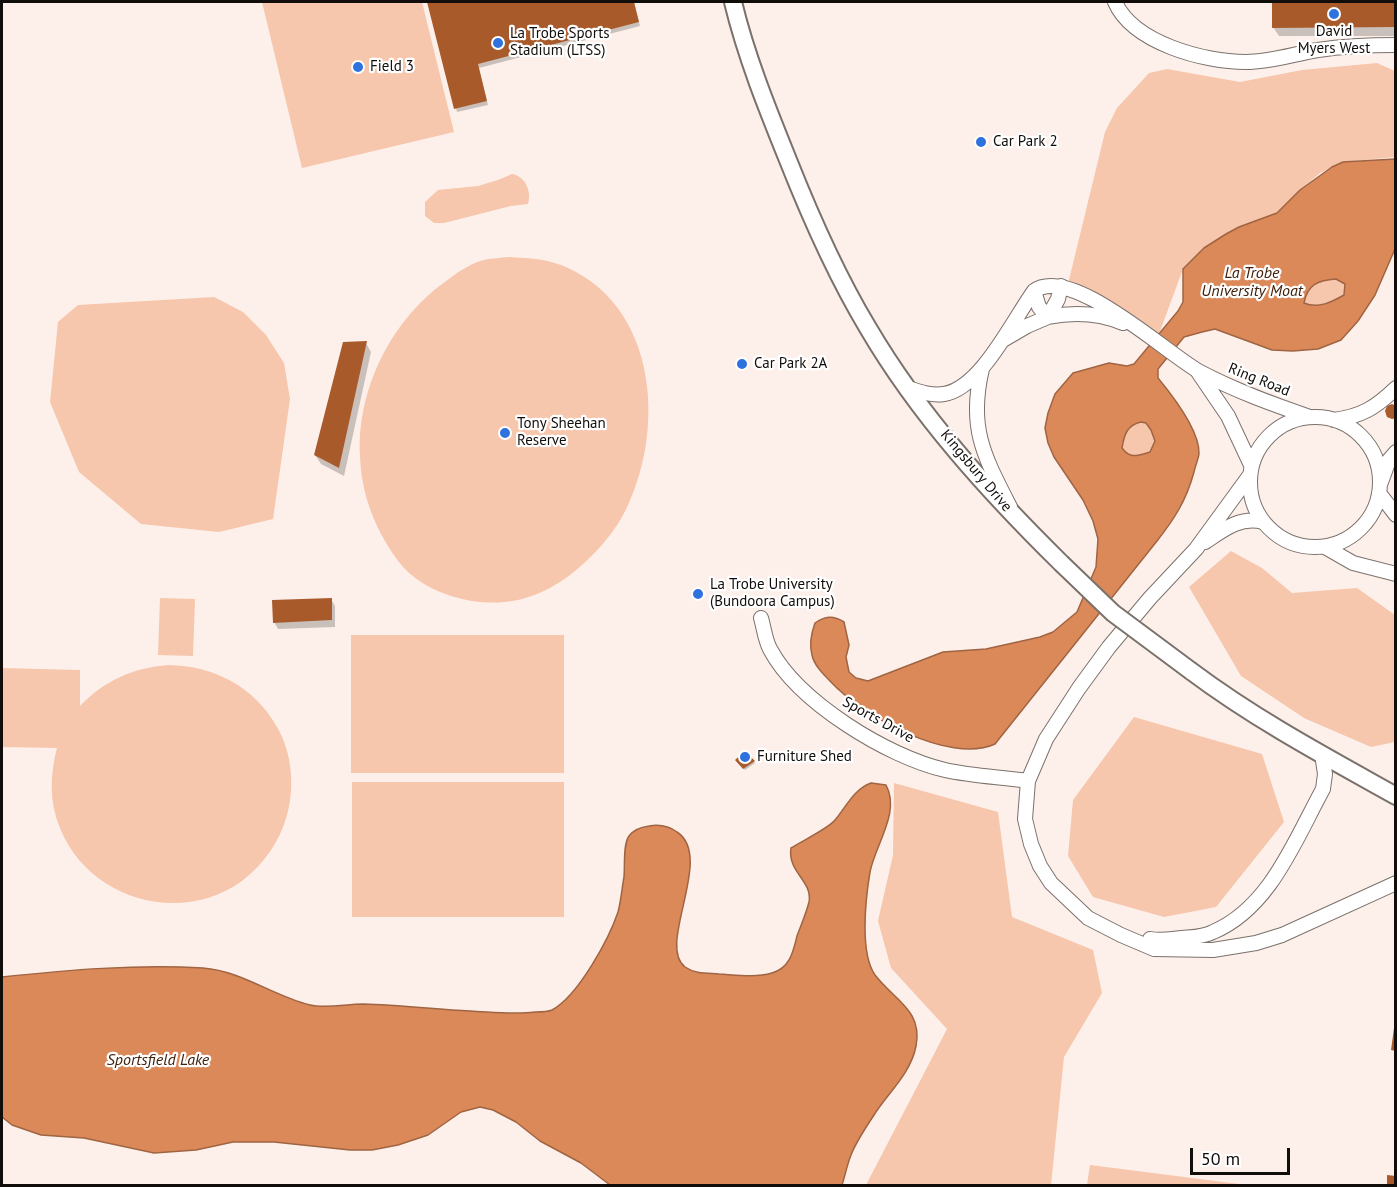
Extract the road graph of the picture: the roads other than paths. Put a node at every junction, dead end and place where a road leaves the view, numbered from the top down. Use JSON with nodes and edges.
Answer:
{"nodes":[{"id":1,"x":733,"y":2,"type":"edge"},
{"id":2,"x":1115,"y":2,"type":"edge"},
{"id":3,"x":1366,"y":45,"type":"junction"},
{"id":4,"x":1395,"y":45,"type":"edge"},
{"id":5,"x":1395,"y":52,"type":"edge"},
{"id":6,"x":1061,"y":286,"type":"junction"},
{"id":7,"x":1034,"y":291,"type":"junction"},
{"id":8,"x":1048,"y":317,"type":"junction"},
{"id":9,"x":1142,"y":330,"type":"junction"},
{"id":10,"x":1001,"y":341,"type":"junction"},
{"id":11,"x":982,"y":369,"type":"junction"},
{"id":12,"x":1197,"y":371,"type":"junction"},
{"id":13,"x":908,"y":388,"type":"junction"},
{"id":14,"x":1395,"y":388,"type":"edge"},
{"id":15,"x":1310,"y":417,"type":"junction"},
{"id":16,"x":1334,"y":420,"type":"junction"},
{"id":17,"x":1395,"y":452,"type":"edge"},
{"id":18,"x":1251,"y":470,"type":"junction"},
{"id":19,"x":1380,"y":488,"type":"junction"},
{"id":20,"x":1395,"y":515,"type":"edge"},
{"id":21,"x":1017,"y":520,"type":"junction"},
{"id":22,"x":1263,"y":522,"type":"junction"},
{"id":23,"x":1325,"y":547,"type":"junction"},
{"id":24,"x":1196,"y":549,"type":"junction"},
{"id":25,"x":1395,"y":574,"type":"edge"},
{"id":26,"x":761,"y":618,"type":"dead end"},
{"id":27,"x":1322,"y":754,"type":"junction"},
{"id":28,"x":1028,"y":781,"type":"junction"},
{"id":29,"x":1395,"y":796,"type":"edge"},
{"id":30,"x":1395,"y":883,"type":"edge"},
{"id":31,"x":1121,"y":935,"type":"junction"}],
"edges":[{"from":1,"to":13,"type":"main road","name":"Kingsbury Drive"},
{"from":2,"to":3,"type":"street"},
{"from":3,"to":4,"type":"street"},
{"from":3,"to":5,"type":"street"},
{"from":6,"to":7,"type":"street"},
{"from":6,"to":8,"type":"street"},
{"from":6,"to":9,"type":"street","name":"Ring Road"},
{"from":7,"to":8,"type":"street"},
{"from":7,"to":10,"type":"street","name":"Ring Road"},
{"from":8,"to":9,"type":"street","name":"Ring Road"},
{"from":8,"to":10,"type":"street","name":"Ring Road"},
{"from":9,"to":12,"type":"street","name":"Ring Road"},
{"from":10,"to":11,"type":"street","name":"Ring Road"},
{"from":11,"to":13,"type":"street","name":"Ring Road"},
{"from":11,"to":21,"type":"street","name":"Ring Road"},
{"from":12,"to":15,"type":"street","name":"Ring Road"},
{"from":12,"to":18,"type":"street","name":"Ring Road"},
{"from":13,"to":21,"type":"main road","name":"Kingsbury Drive"},
{"from":14,"to":16,"type":"street"},
{"from":15,"to":16,"type":"street"},
{"from":15,"to":18,"type":"street"},
{"from":16,"to":19,"type":"street"},
{"from":17,"to":19,"type":"street"},
{"from":18,"to":22,"type":"street"},
{"from":18,"to":24,"type":"street"},
{"from":19,"to":20,"type":"street"},
{"from":19,"to":23,"type":"street"},
{"from":21,"to":27,"type":"main road","name":"Kingsbury Drive","bridge":true},
{"from":22,"to":23,"type":"street"},
{"from":22,"to":24,"type":"street"},
{"from":23,"to":25,"type":"street"},
{"from":24,"to":28,"type":"street"},
{"from":26,"to":28,"type":"street","name":"Sports Drive"},
{"from":27,"to":29,"type":"main road","name":"Kingsbury Drive"},
{"from":27,"to":31,"type":"street"},
{"from":28,"to":31,"type":"street"},
{"from":30,"to":31,"type":"street"}]}
